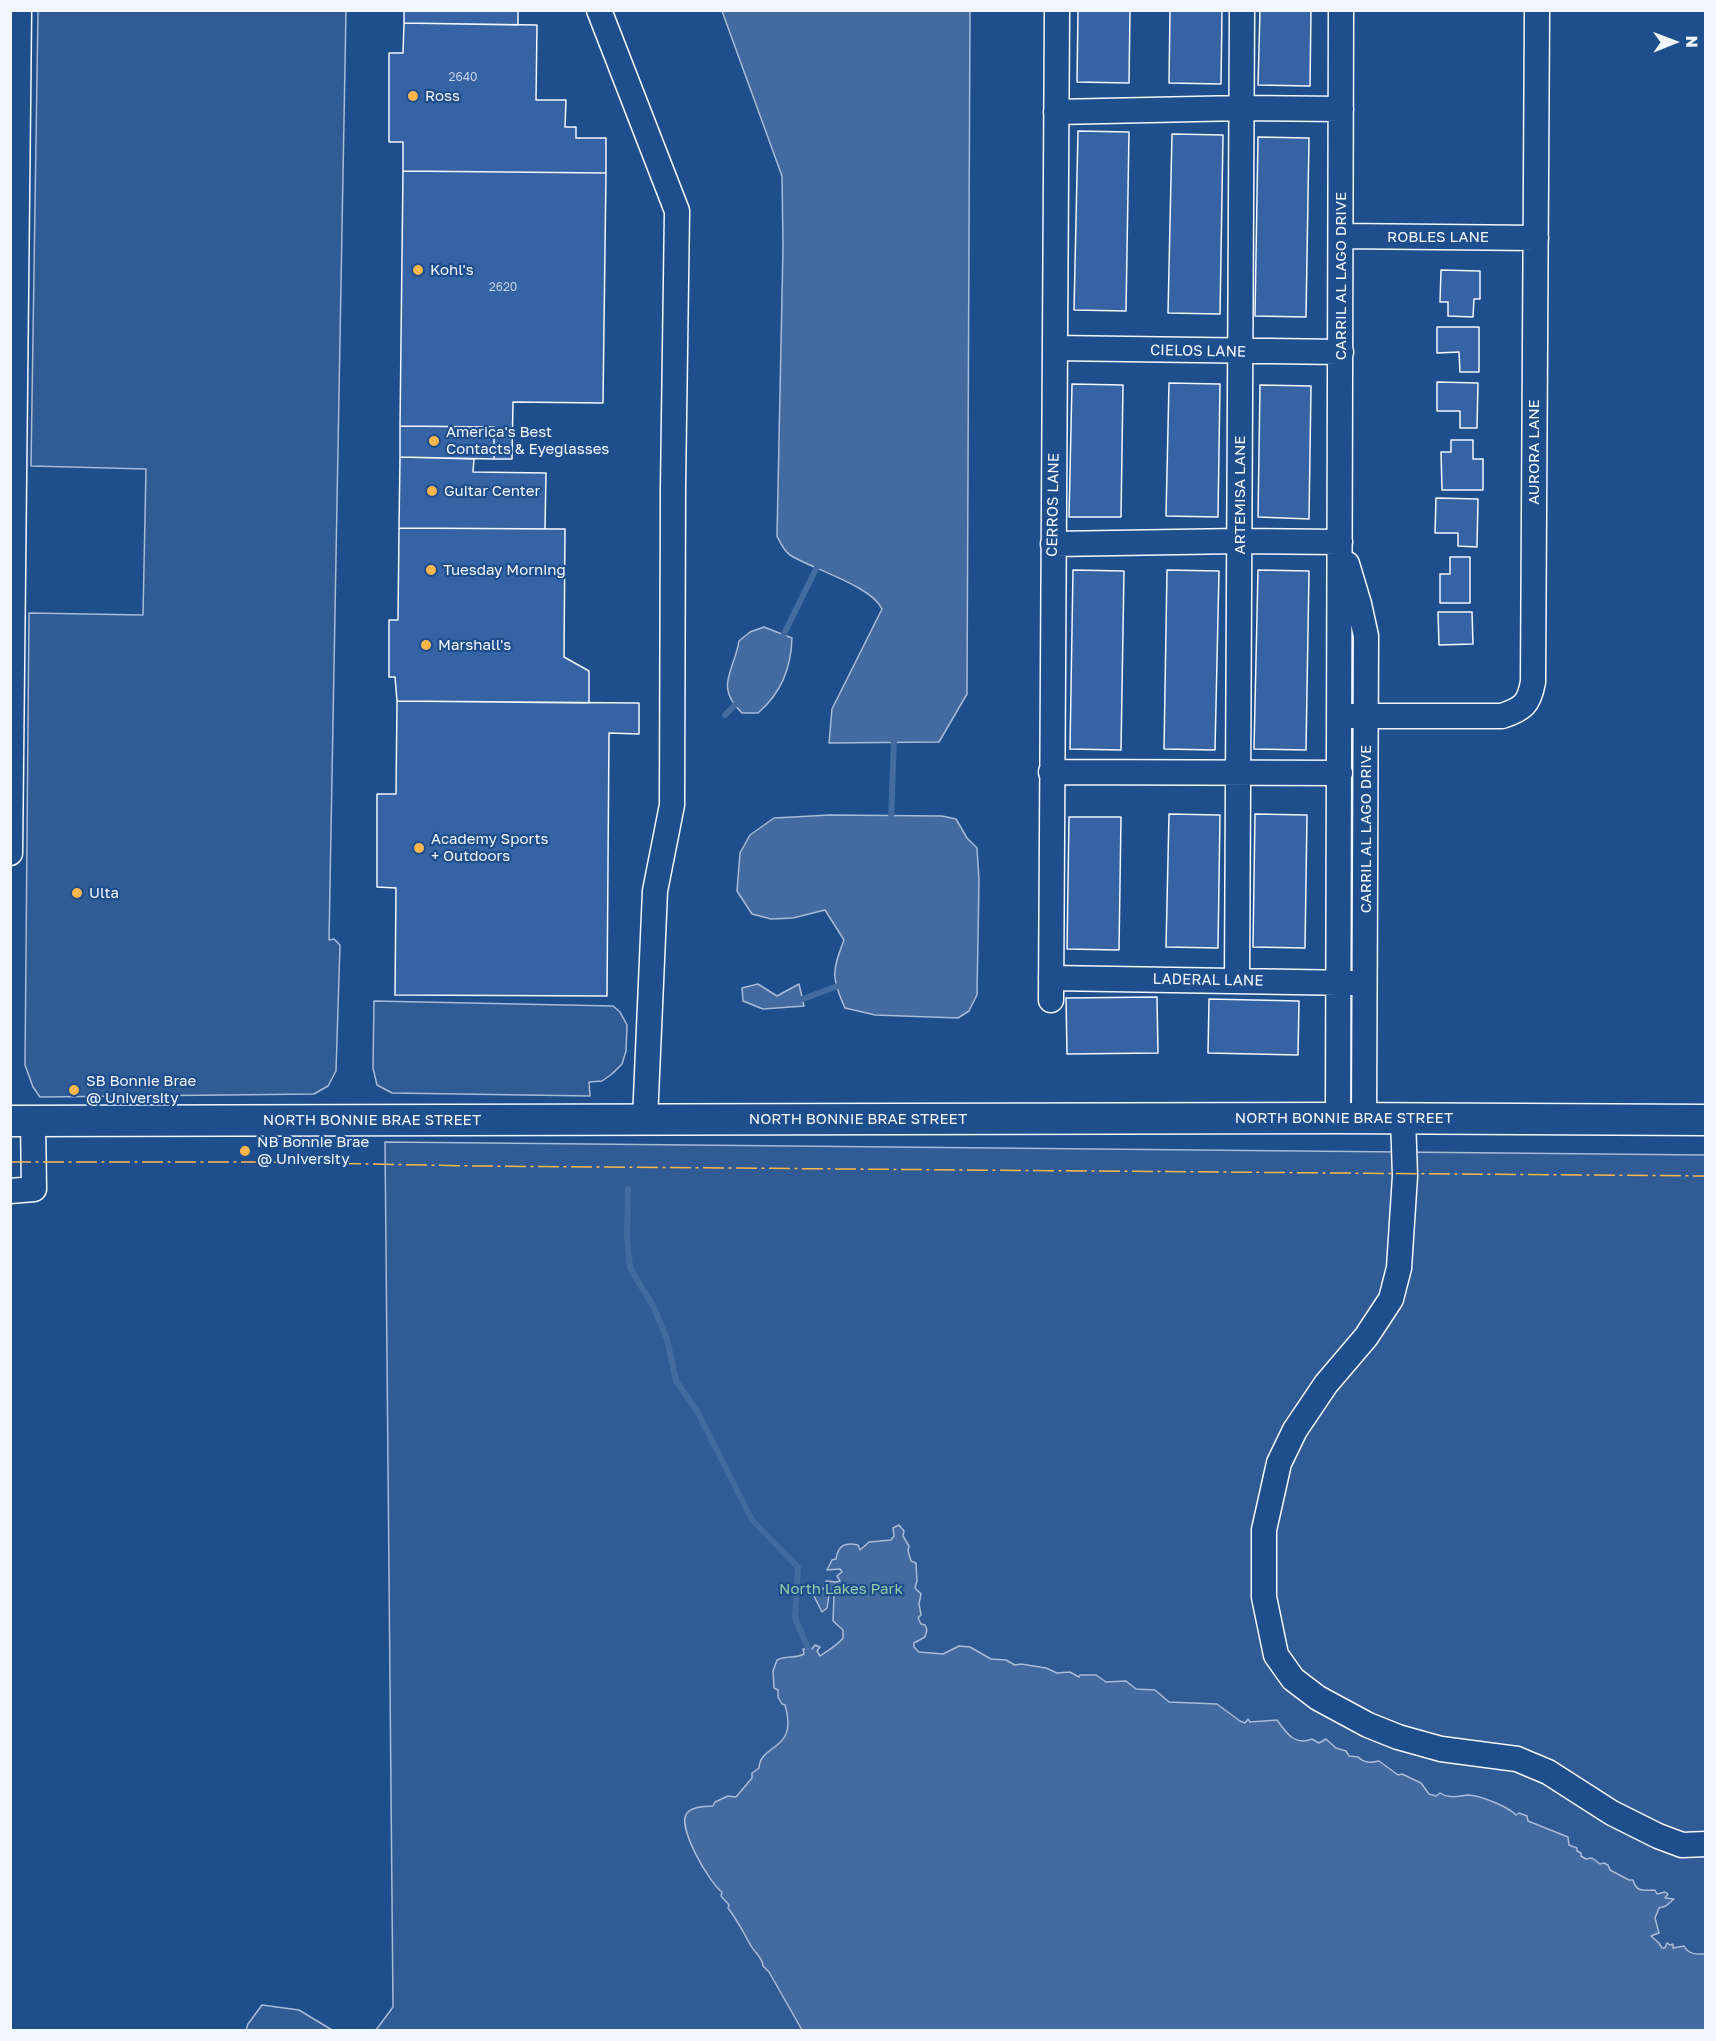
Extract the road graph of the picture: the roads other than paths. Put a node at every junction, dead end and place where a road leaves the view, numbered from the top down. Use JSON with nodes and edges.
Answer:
{"nodes":[{"id":1,"x":599,"y":10,"type":"edge"},
{"id":2,"x":1057,"y":10,"type":"edge"},
{"id":3,"x":1242,"y":10,"type":"edge"},
{"id":4,"x":1341,"y":10,"type":"edge"},
{"id":5,"x":1537,"y":10,"type":"edge"},
{"id":6,"x":16,"y":22,"type":"edge"},
{"id":7,"x":15,"y":77,"type":"edge"},
{"id":8,"x":1242,"y":108,"type":"junction"},
{"id":9,"x":1341,"y":109,"type":"junction"},
{"id":10,"x":1056,"y":112,"type":"junction"},
{"id":11,"x":14,"y":126,"type":"edge"},
{"id":12,"x":14,"y":196,"type":"edge"},
{"id":13,"x":1341,"y":236,"type":"junction"},
{"id":14,"x":1536,"y":238,"type":"junction"},
{"id":15,"x":13,"y":338,"type":"edge"},
{"id":16,"x":1055,"y":348,"type":"junction"},
{"id":17,"x":1240,"y":351,"type":"junction"},
{"id":18,"x":1341,"y":352,"type":"junction"},
{"id":19,"x":12,"y":511,"type":"edge"},
{"id":20,"x":1239,"y":541,"type":"junction"},
{"id":21,"x":1340,"y":542,"type":"junction"},
{"id":22,"x":1053,"y":544,"type":"junction"},
{"id":23,"x":12,"y":573,"type":"edge"},
{"id":24,"x":1341,"y":716,"type":"junction"},
{"id":25,"x":1366,"y":716,"type":"junction"},
{"id":26,"x":1051,"y":772,"type":"junction"},
{"id":27,"x":1238,"y":773,"type":"junction"},
{"id":28,"x":1340,"y":773,"type":"junction"},
{"id":29,"x":11,"y":840,"type":"edge"},
{"id":30,"x":10,"y":853,"type":"edge"},
{"id":31,"x":1237,"y":980,"type":"junction"},
{"id":32,"x":1340,"y":982,"type":"junction"},
{"id":33,"x":1365,"y":983,"type":"junction"},
{"id":34,"x":1051,"y":989,"type":"joint"},
{"id":35,"x":1351,"y":1118,"type":"junction"},
{"id":36,"x":1403,"y":1118,"type":"junction"},
{"id":37,"x":645,"y":1120,"type":"junction"},
{"id":38,"x":1706,"y":1120,"type":"edge"},
{"id":39,"x":22,"y":1121,"type":"edge"},
{"id":40,"x":10,"y":1191,"type":"edge"},
{"id":41,"x":1706,"y":1844,"type":"edge"}],
"edges":[{"from":1,"to":37,"type":"street"},
{"from":2,"to":10,"type":"street","name":"CERROS LANE"},
{"from":3,"to":8,"type":"street","name":"ARTEMISA LANE"},
{"from":4,"to":9,"type":"street","name":"CARRIL AL LAGO DRIVE"},
{"from":5,"to":14,"type":"street","name":"AURORA LANE"},
{"from":6,"to":7,"type":"street"},
{"from":7,"to":11,"type":"street"},
{"from":8,"to":9,"type":"street"},
{"from":8,"to":10,"type":"street"},
{"from":8,"to":17,"type":"street","name":"ARTEMISA LANE"},
{"from":9,"to":13,"type":"street","name":"CARRIL AL LAGO DRIVE"},
{"from":10,"to":16,"type":"street","name":"CERROS LANE"},
{"from":11,"to":12,"type":"street"},
{"from":12,"to":15,"type":"street"},
{"from":13,"to":14,"type":"street","name":"ROBLES LANE"},
{"from":13,"to":18,"type":"street","name":"CARRIL AL LAGO DRIVE"},
{"from":14,"to":25,"type":"street","name":"AURORA LANE"},
{"from":15,"to":19,"type":"street"},
{"from":16,"to":17,"type":"street","name":"CIELOS LANE"},
{"from":16,"to":22,"type":"street","name":"CERROS LANE"},
{"from":17,"to":18,"type":"street","name":"CIELOS LANE"},
{"from":17,"to":20,"type":"street","name":"ARTEMISA LANE"},
{"from":18,"to":21,"type":"street","name":"CARRIL AL LAGO DRIVE"},
{"from":19,"to":23,"type":"street"},
{"from":20,"to":21,"type":"street"},
{"from":20,"to":22,"type":"street"},
{"from":20,"to":27,"type":"street","name":"ARTEMISA LANE"},
{"from":21,"to":24,"type":"street","name":"CARRIL AL LAGO DRIVE"},
{"from":21,"to":25,"type":"street","name":"CARRIL AL LAGO DRIVE"},
{"from":22,"to":26,"type":"street","name":"CERROS LANE"},
{"from":23,"to":29,"type":"street"},
{"from":24,"to":25,"type":"street","name":"AURORA LANE"},
{"from":24,"to":28,"type":"street","name":"CARRIL AL LAGO DRIVE"},
{"from":25,"to":33,"type":"street","name":"CARRIL AL LAGO DRIVE"},
{"from":26,"to":27,"type":"street"},
{"from":26,"to":34,"type":"street","name":"CERROS LANE"},
{"from":27,"to":28,"type":"street"},
{"from":27,"to":31,"type":"street","name":"ARTEMISA LANE"},
{"from":28,"to":32,"type":"street","name":"CARRIL AL LAGO DRIVE"},
{"from":29,"to":30,"type":"street"},
{"from":31,"to":32,"type":"street","name":"LADERAL LANE"},
{"from":31,"to":34,"type":"street","name":"LADERAL LANE"},
{"from":32,"to":33,"type":"street","name":"LADERAL LANE"},
{"from":32,"to":35,"type":"street","name":"CARRIL AL LAGO DRIVE"},
{"from":33,"to":35,"type":"street","name":"CARRIL AL LAGO DRIVE"},
{"from":35,"to":36,"type":"main road","name":"NORTH BONNIE BRAE STREET"},
{"from":35,"to":37,"type":"main road","name":"NORTH BONNIE BRAE STREET"},
{"from":36,"to":38,"type":"main road","name":"NORTH BONNIE BRAE STREET"},
{"from":36,"to":41,"type":"street"},
{"from":37,"to":39,"type":"main road","name":"NORTH BONNIE BRAE STREET"},
{"from":39,"to":40,"type":"street"}]}
